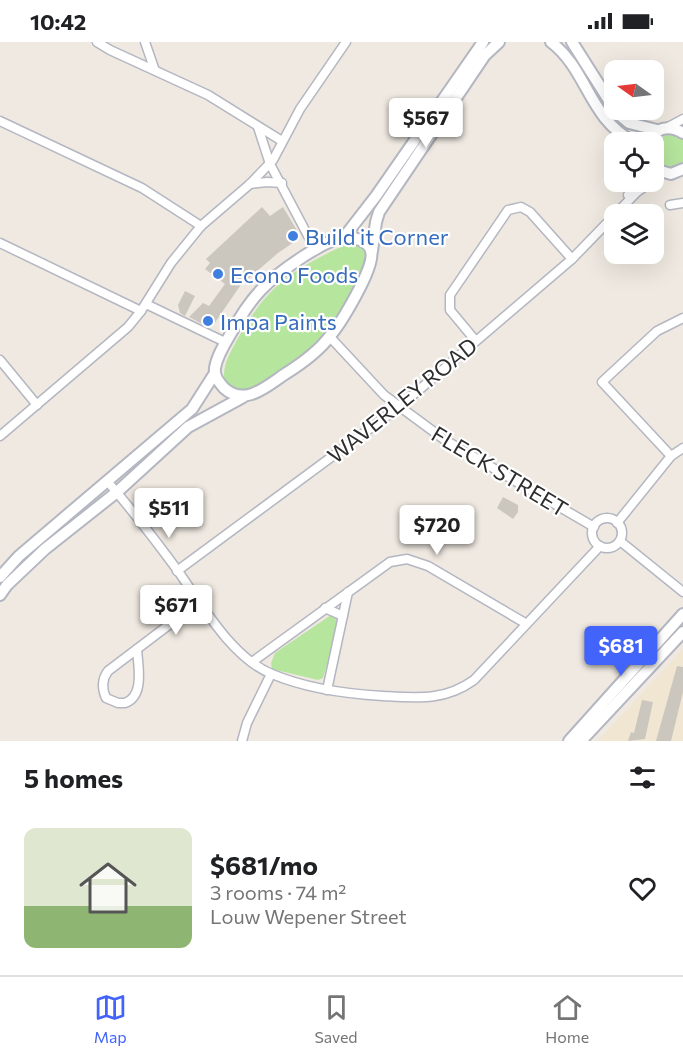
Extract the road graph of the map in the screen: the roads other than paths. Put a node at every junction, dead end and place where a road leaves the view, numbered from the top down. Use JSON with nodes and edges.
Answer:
{"nodes":[{"id":1,"x":97,"y":42,"type":"edge"},
{"id":2,"x":145,"y":42,"type":"edge"},
{"id":3,"x":483,"y":42,"type":"edge"},
{"id":4,"x":499,"y":42,"type":"edge"},
{"id":5,"x":551,"y":42,"type":"edge"},
{"id":6,"x":573,"y":42,"type":"edge"},
{"id":7,"x":343,"y":43,"type":"edge"},
{"id":8,"x":154,"y":69,"type":"junction"},
{"id":9,"x":683,"y":119,"type":"edge"},
{"id":10,"x":0,"y":121,"type":"edge"},
{"id":11,"x":258,"y":127,"type":"junction"},
{"id":12,"x":663,"y":129,"type":"junction"},
{"id":13,"x":619,"y":132,"type":"edge"},
{"id":14,"x":659,"y":132,"type":"edge"},
{"id":15,"x":683,"y":133,"type":"edge"},
{"id":16,"x":282,"y":141,"type":"junction"},
{"id":17,"x":270,"y":164,"type":"junction"},
{"id":18,"x":683,"y":170,"type":"edge"},
{"id":19,"x":666,"y":174,"type":"edge"},
{"id":20,"x":282,"y":183,"type":"junction"},
{"id":21,"x":250,"y":184,"type":"junction"},
{"id":22,"x":640,"y":192,"type":"edge"},
{"id":23,"x":683,"y":203,"type":"edge"},
{"id":24,"x":627,"y":204,"type":"edge"},
{"id":25,"x":670,"y":205,"type":"dead end"},
{"id":26,"x":201,"y":226,"type":"junction"},
{"id":27,"x":604,"y":226,"type":"edge"},
{"id":28,"x":345,"y":236,"type":"junction"},
{"id":29,"x":0,"y":243,"type":"edge"},
{"id":30,"x":315,"y":249,"type":"junction"},
{"id":31,"x":372,"y":251,"type":"junction"},
{"id":32,"x":572,"y":259,"type":"junction"},
{"id":33,"x":143,"y":308,"type":"junction"},
{"id":34,"x":683,"y":318,"type":"edge"},
{"id":35,"x":330,"y":337,"type":"junction"},
{"id":36,"x":475,"y":340,"type":"junction"},
{"id":37,"x":225,"y":342,"type":"junction"},
{"id":38,"x":0,"y":360,"type":"edge"},
{"id":39,"x":215,"y":373,"type":"junction"},
{"id":40,"x":243,"y":397,"type":"junction"},
{"id":41,"x":37,"y":405,"type":"junction"},
{"id":42,"x":399,"y":407,"type":"junction"},
{"id":43,"x":0,"y":436,"type":"edge"},
{"id":44,"x":683,"y":448,"type":"edge"},
{"id":45,"x":671,"y":456,"type":"junction"},
{"id":46,"x":108,"y":482,"type":"junction"},
{"id":47,"x":117,"y":492,"type":"junction"},
{"id":48,"x":617,"y":523,"type":"junction"},
{"id":49,"x":594,"y":526,"type":"junction"},
{"id":50,"x":620,"y":541,"type":"junction"},
{"id":51,"x":600,"y":546,"type":"junction"},
{"id":52,"x":19,"y":556,"type":"junction"},
{"id":53,"x":27,"y":566,"type":"junction"},
{"id":54,"x":177,"y":571,"type":"junction"},
{"id":55,"x":0,"y":577,"type":"edge"},
{"id":56,"x":348,"y":592,"type":"junction"},
{"id":57,"x":683,"y":592,"type":"edge"},
{"id":58,"x":0,"y":595,"type":"edge"},
{"id":59,"x":198,"y":602,"type":"junction"},
{"id":60,"x":326,"y":608,"type":"junction"},
{"id":61,"x":683,"y":614,"type":"edge"},
{"id":62,"x":343,"y":616,"type":"junction"},
{"id":63,"x":525,"y":624,"type":"junction"},
{"id":64,"x":683,"y":632,"type":"edge"},
{"id":65,"x":137,"y":649,"type":"junction"},
{"id":66,"x":252,"y":662,"type":"junction"},
{"id":67,"x":271,"y":674,"type":"junction"},
{"id":68,"x":327,"y":690,"type":"junction"},
{"id":69,"x":242,"y":741,"type":"edge"},
{"id":70,"x":569,"y":741,"type":"edge"},
{"id":71,"x":581,"y":741,"type":"edge"}],
"edges":[{"from":1,"to":8,"type":"street"},
{"from":2,"to":8,"type":"street"},
{"from":3,"to":28,"type":"street"},
{"from":4,"to":31,"type":"street"},
{"from":5,"to":13,"type":"street"},
{"from":6,"to":12,"type":"street"},
{"from":7,"to":16,"type":"street"},
{"from":8,"to":11,"type":"street"},
{"from":9,"to":12,"type":"street"},
{"from":10,"to":26,"type":"street"},
{"from":11,"to":16,"type":"street"},
{"from":11,"to":17,"type":"street"},
{"from":12,"to":14,"type":"street"},
{"from":12,"to":15,"type":"street"},
{"from":16,"to":17,"type":"street"},
{"from":17,"to":20,"type":"street"},
{"from":17,"to":21,"type":"street"},
{"from":18,"to":19,"type":"street"},
{"from":20,"to":21,"type":"street"},
{"from":20,"to":30,"type":"street"},
{"from":21,"to":26,"type":"street"},
{"from":22,"to":24,"type":"street","name":"WAVERLEY ROAD"},
{"from":23,"to":25,"type":"street"},
{"from":26,"to":33,"type":"street"},
{"from":27,"to":32,"type":"street","name":"WAVERLEY ROAD"},
{"from":28,"to":30,"type":"street"},
{"from":28,"to":31,"type":"street"},
{"from":29,"to":33,"type":"street"},
{"from":30,"to":37,"type":"street"},
{"from":31,"to":35,"type":"street"},
{"from":32,"to":36,"type":"street","name":"WAVERLEY ROAD"},
{"from":32,"to":36,"type":"street"},
{"from":33,"to":37,"type":"street"},
{"from":33,"to":41,"type":"street"},
{"from":34,"to":45,"type":"street"},
{"from":35,"to":40,"type":"street"},
{"from":35,"to":42,"type":"street","name":"FLECK STREET"},
{"from":36,"to":42,"type":"street","name":"WAVERLEY ROAD"},
{"from":37,"to":39,"type":"street"},
{"from":38,"to":41,"type":"street"},
{"from":39,"to":40,"type":"street"},
{"from":39,"to":46,"type":"street"},
{"from":40,"to":47,"type":"street"},
{"from":41,"to":43,"type":"street"},
{"from":42,"to":49,"type":"street","name":"FLECK STREET"},
{"from":42,"to":54,"type":"street","name":"WAVERLEY ROAD"},
{"from":44,"to":45,"type":"street"},
{"from":45,"to":48,"type":"street"},
{"from":46,"to":47,"type":"street"},
{"from":46,"to":52,"type":"street"},
{"from":47,"to":53,"type":"street"},
{"from":47,"to":54,"type":"street"},
{"from":48,"to":49,"type":"street"},
{"from":48,"to":50,"type":"street"},
{"from":49,"to":51,"type":"street"},
{"from":50,"to":51,"type":"street"},
{"from":50,"to":57,"type":"street"},
{"from":51,"to":63,"type":"street"},
{"from":52,"to":53,"type":"street"},
{"from":52,"to":55,"type":"street"},
{"from":53,"to":58,"type":"street"},
{"from":54,"to":59,"type":"street"},
{"from":56,"to":60,"type":"street"},
{"from":56,"to":62,"type":"street"},
{"from":56,"to":63,"type":"street"},
{"from":59,"to":65,"type":"street"},
{"from":59,"to":66,"type":"street"},
{"from":60,"to":62,"type":"street"},
{"from":60,"to":66,"type":"street"},
{"from":61,"to":70,"type":"street"},
{"from":62,"to":68,"type":"street"},
{"from":63,"to":68,"type":"street"},
{"from":64,"to":71,"type":"street"},
{"from":65,"to":65,"type":"street"},
{"from":66,"to":67,"type":"street"},
{"from":67,"to":68,"type":"street"},
{"from":67,"to":69,"type":"street"}]}
